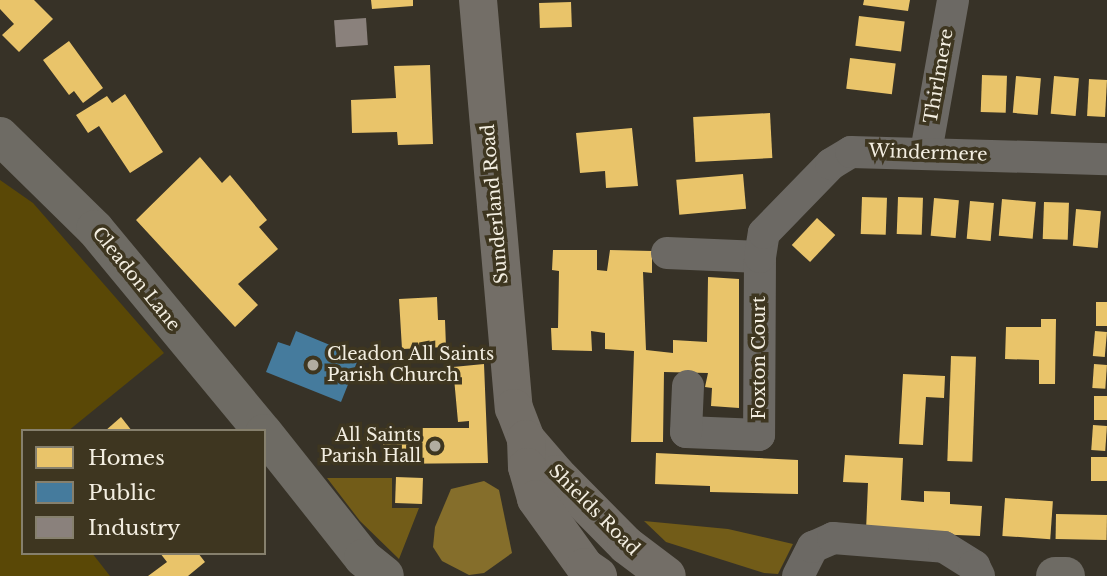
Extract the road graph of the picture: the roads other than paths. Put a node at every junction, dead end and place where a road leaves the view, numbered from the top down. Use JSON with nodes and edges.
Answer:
{"nodes":[{"id":1,"x":478,"y":0,"type":"edge"},
{"id":2,"x":953,"y":0,"type":"edge"},
{"id":3,"x":0,"y":136,"type":"edge"},
{"id":4,"x":926,"y":152,"type":"junction"},
{"id":5,"x":1107,"y":159,"type":"edge"},
{"id":6,"x":667,"y":253,"type":"dead end"},
{"id":7,"x":760,"y":257,"type":"junction"},
{"id":8,"x":688,"y":386,"type":"dead end"},
{"id":9,"x":520,"y":423,"type":"junction"},
{"id":10,"x":261,"y":429,"type":"edge"},
{"id":11,"x":266,"y":436,"type":"edge"},
{"id":12,"x":626,"y":545,"type":"junction"},
{"id":13,"x":368,"y":570,"type":"edge"},
{"id":14,"x":584,"y":573,"type":"edge"},
{"id":15,"x":667,"y":576,"type":"edge"},
{"id":16,"x":798,"y":576,"type":"edge"},
{"id":17,"x":979,"y":576,"type":"edge"},
{"id":18,"x":1055,"y":576,"type":"edge"},
{"id":19,"x":1066,"y":576,"type":"edge"}],
"edges":[{"from":1,"to":9,"type":"highway","name":"Sunderland Road"},
{"from":2,"to":4,"type":"street","name":"Thirlmere"},
{"from":3,"to":10,"type":"street","name":"Cleadon Lane"},
{"from":4,"to":5,"type":"street","name":"Windermere"},
{"from":4,"to":7,"type":"street","name":"Windermere"},
{"from":6,"to":7,"type":"street"},
{"from":7,"to":8,"type":"street","name":"Foxton Court"},
{"from":9,"to":12,"type":"highway","name":"Shields Road"},
{"from":9,"to":14,"type":"highway","name":"Shields Road"},
{"from":11,"to":13,"type":"street","name":"Cleadon Lane"},
{"from":12,"to":14,"type":"street"},
{"from":12,"to":15,"type":"highway","name":"Shields Road"},
{"from":16,"to":17,"type":"street"},
{"from":18,"to":19,"type":"street"}]}
